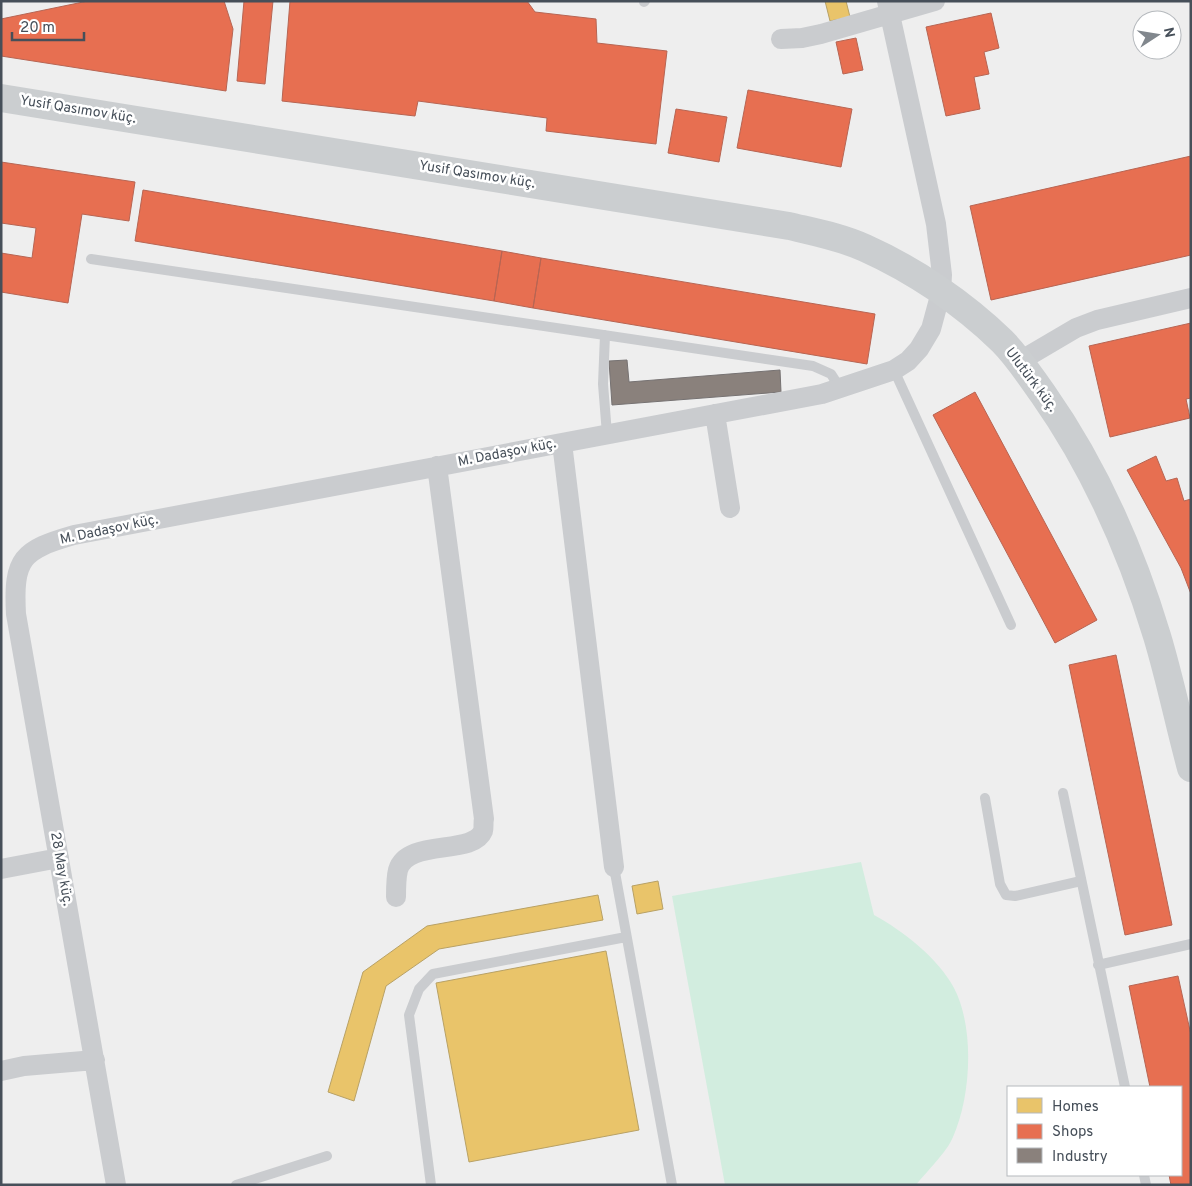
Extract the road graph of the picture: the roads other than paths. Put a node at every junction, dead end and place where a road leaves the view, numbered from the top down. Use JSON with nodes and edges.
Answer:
{"nodes":[{"id":1,"x":935,"y":1,"type":"edge"},
{"id":2,"x":888,"y":8,"type":"edge"},
{"id":3,"x":781,"y":39,"type":"dead end"},
{"id":4,"x":1,"y":98,"type":"edge"},
{"id":5,"x":91,"y":259,"type":"dead end"},
{"id":6,"x":940,"y":292,"type":"junction"},
{"id":7,"x":1191,"y":298,"type":"edge"},
{"id":8,"x":605,"y":335,"type":"junction"},
{"id":9,"x":1020,"y":361,"type":"junction"},
{"id":10,"x":894,"y":370,"type":"junction"},
{"id":11,"x":840,"y":388,"type":"junction"},
{"id":12,"x":716,"y":414,"type":"junction"},
{"id":13,"x":607,"y":434,"type":"junction"},
{"id":14,"x":562,"y":443,"type":"junction"},
{"id":15,"x":437,"y":466,"type":"junction"},
{"id":16,"x":730,"y":508,"type":"dead end"},
{"id":17,"x":27,"y":554,"type":"joint"},
{"id":18,"x":1011,"y":625,"type":"dead end"},
{"id":19,"x":1191,"y":768,"type":"edge"},
{"id":20,"x":1063,"y":793,"type":"dead end"},
{"id":21,"x":985,"y":798,"type":"dead end"},
{"id":22,"x":59,"y":858,"type":"junction"},
{"id":23,"x":614,"y":867,"type":"joint"},
{"id":24,"x":1,"y":868,"type":"edge"},
{"id":25,"x":1081,"y":881,"type":"junction"},
{"id":26,"x":396,"y":897,"type":"dead end"},
{"id":27,"x":626,"y":937,"type":"junction"},
{"id":28,"x":1191,"y":944,"type":"edge"},
{"id":29,"x":1098,"y":965,"type":"junction"},
{"id":30,"x":95,"y":1060,"type":"junction"},
{"id":31,"x":1,"y":1071,"type":"edge"},
{"id":32,"x":1125,"y":1086,"type":"edge"},
{"id":33,"x":327,"y":1156,"type":"dead end"},
{"id":34,"x":116,"y":1185,"type":"edge"},
{"id":35,"x":236,"y":1185,"type":"edge"},
{"id":36,"x":431,"y":1185,"type":"edge"},
{"id":37,"x":672,"y":1185,"type":"edge"}],
"edges":[{"from":1,"to":2,"type":"street"},
{"from":2,"to":3,"type":"street"},
{"from":2,"to":6,"type":"street"},
{"from":4,"to":6,"type":"street","name":"Yusif Qasımov küç."},
{"from":5,"to":8,"type":"lane"},
{"from":6,"to":9,"type":"street","name":"Ulutürk küç."},
{"from":6,"to":10,"type":"street","name":"M. Dadaşov küç."},
{"from":7,"to":9,"type":"street"},
{"from":8,"to":11,"type":"lane"},
{"from":8,"to":13,"type":"lane"},
{"from":9,"to":19,"type":"street","name":"Ulutürk küç."},
{"from":10,"to":11,"type":"street","name":"M. Dadaşov küç."},
{"from":10,"to":18,"type":"lane"},
{"from":11,"to":12,"type":"street","name":"M. Dadaşov küç."},
{"from":12,"to":13,"type":"street","name":"M. Dadaşov küç."},
{"from":12,"to":16,"type":"street"},
{"from":13,"to":14,"type":"street","name":"M. Dadaşov küç."},
{"from":14,"to":15,"type":"street","name":"M. Dadaşov küç."},
{"from":14,"to":23,"type":"street"},
{"from":15,"to":17,"type":"street","name":"M. Dadaşov küç."},
{"from":15,"to":26,"type":"street"},
{"from":17,"to":22,"type":"street","name":"28 May küç."},
{"from":20,"to":25,"type":"lane"},
{"from":21,"to":25,"type":"lane"},
{"from":22,"to":24,"type":"street"},
{"from":22,"to":30,"type":"street","name":"28 May küç."},
{"from":23,"to":27,"type":"lane"},
{"from":25,"to":29,"type":"lane"},
{"from":27,"to":36,"type":"lane"},
{"from":27,"to":37,"type":"lane"},
{"from":28,"to":29,"type":"lane"},
{"from":29,"to":32,"type":"lane"},
{"from":30,"to":31,"type":"street"},
{"from":30,"to":34,"type":"street","name":"28 May küç."},
{"from":33,"to":35,"type":"lane"}]}
